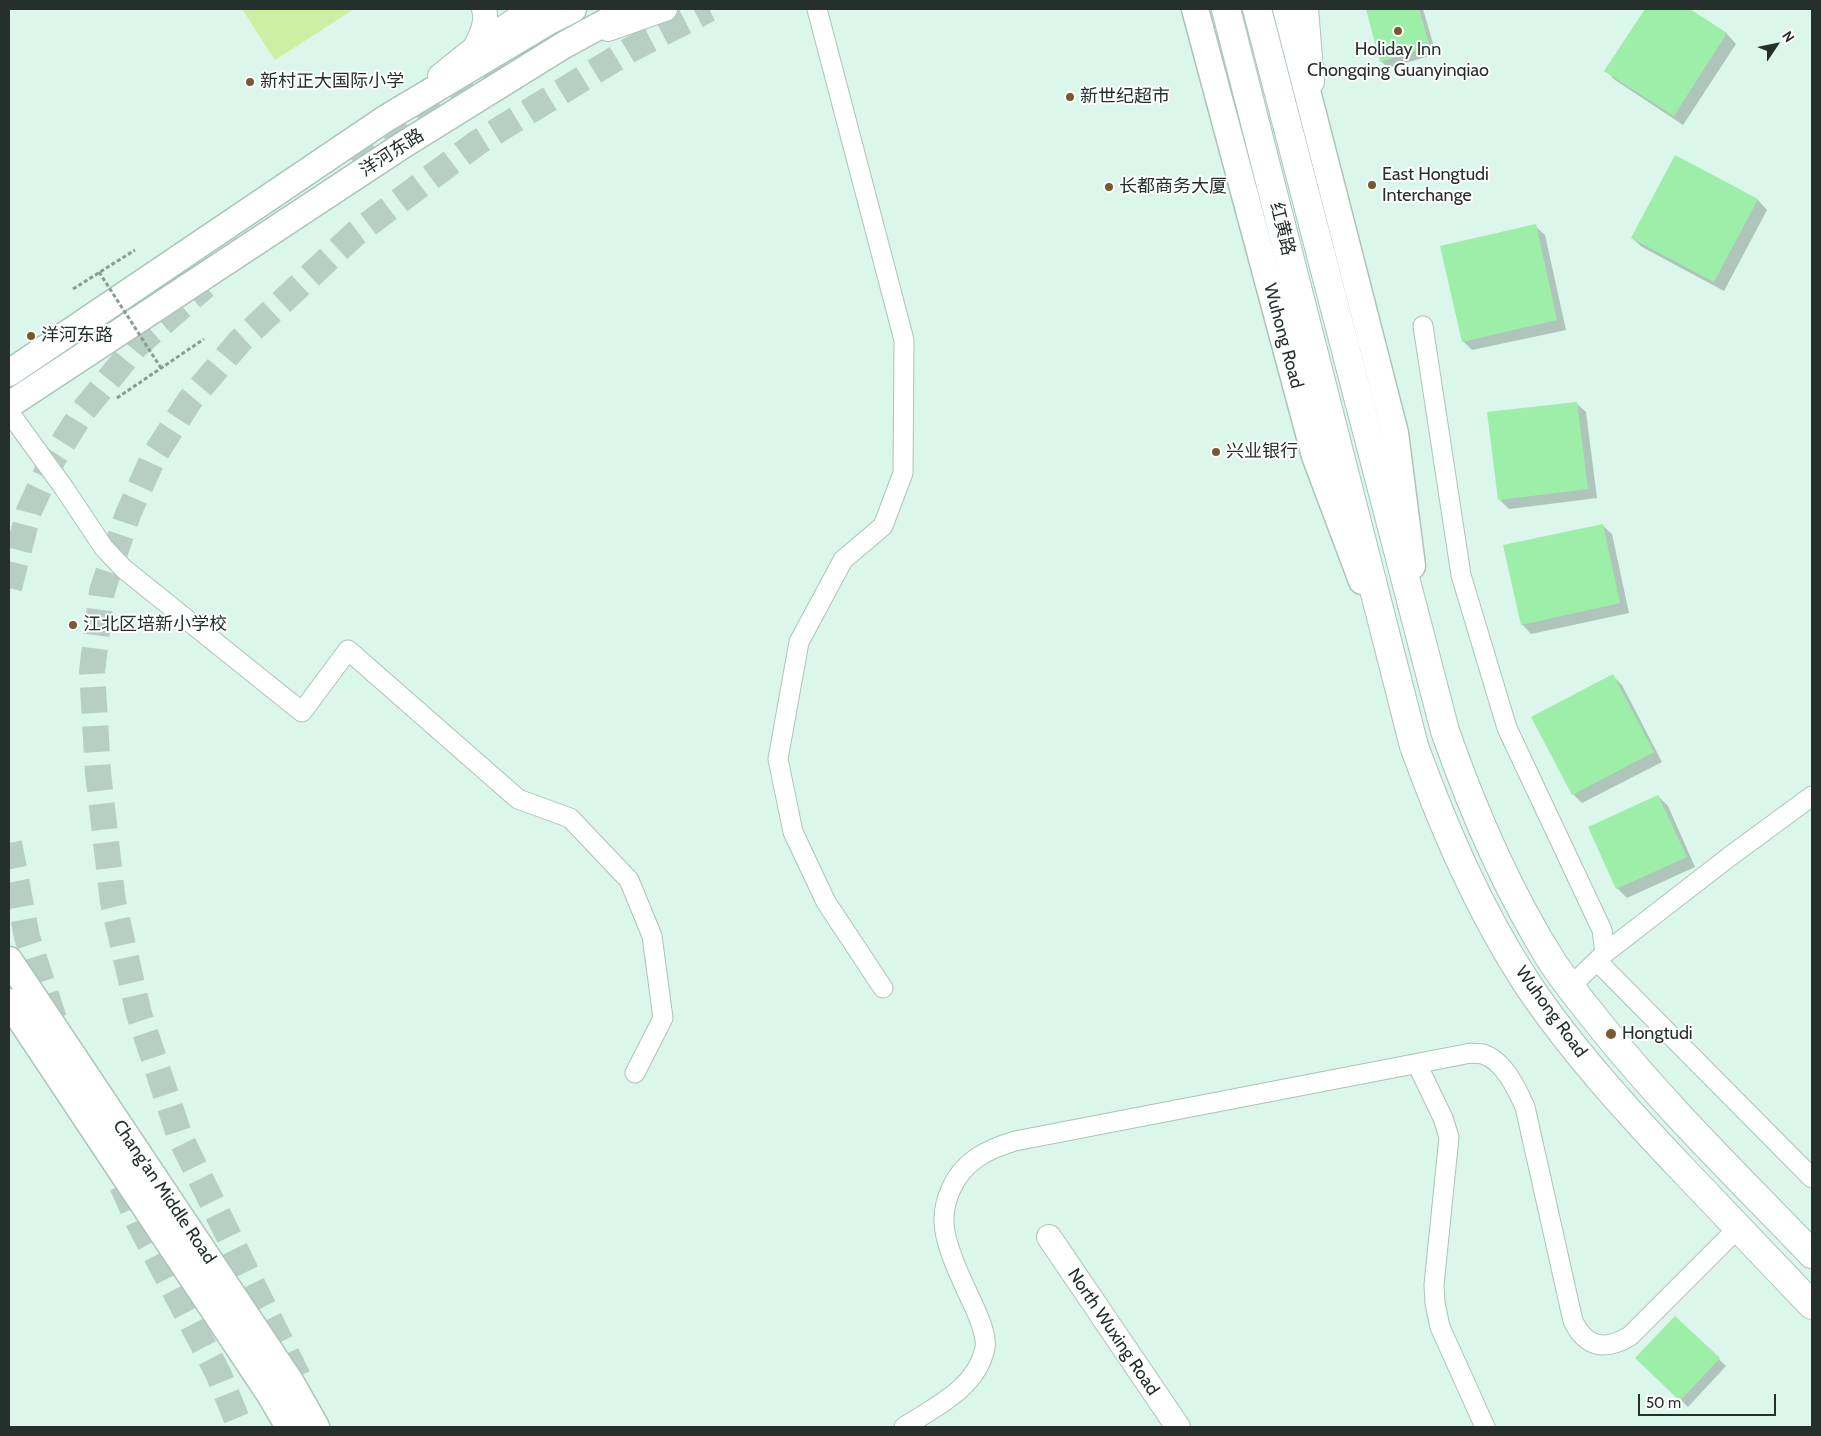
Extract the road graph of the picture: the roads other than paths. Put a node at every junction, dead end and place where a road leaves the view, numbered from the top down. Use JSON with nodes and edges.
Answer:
{"nodes":[{"id":1,"x":484,"y":9,"type":"edge"},
{"id":2,"x":531,"y":9,"type":"edge"},
{"id":3,"x":573,"y":9,"type":"edge"},
{"id":4,"x":630,"y":9,"type":"edge"},
{"id":5,"x":665,"y":9,"type":"edge"},
{"id":6,"x":817,"y":9,"type":"edge"},
{"id":7,"x":1226,"y":9,"type":"edge"},
{"id":8,"x":1257,"y":9,"type":"edge"},
{"id":9,"x":1286,"y":9,"type":"edge"},
{"id":10,"x":1306,"y":9,"type":"edge"},
{"id":11,"x":1196,"y":11,"type":"edge"},
{"id":12,"x":564,"y":45,"type":"junction"},
{"id":13,"x":475,"y":48,"type":"junction"},
{"id":14,"x":384,"y":119,"type":"junction"},
{"id":15,"x":1314,"y":119,"type":"junction"},
{"id":16,"x":1423,"y":326,"type":"dead end"},
{"id":17,"x":9,"y":373,"type":"edge"},
{"id":18,"x":9,"y":405,"type":"edge"},
{"id":19,"x":9,"y":412,"type":"edge"},
{"id":20,"x":1368,"y":440,"type":"joint"},
{"id":21,"x":1338,"y":450,"type":"joint"},
{"id":22,"x":1422,"y":646,"type":"junction"},
{"id":23,"x":1390,"y":657,"type":"junction"},
{"id":24,"x":1812,"y":796,"type":"edge"},
{"id":25,"x":1601,"y":957,"type":"junction"},
{"id":26,"x":9,"y":960,"type":"edge"},
{"id":27,"x":1570,"y":987,"type":"junction"},
{"id":28,"x":883,"y":988,"type":"dead end"},
{"id":29,"x":9,"y":1002,"type":"tunnel mouth"},
{"id":30,"x":1417,"y":1064,"type":"junction"},
{"id":31,"x":635,"y":1073,"type":"dead end"},
{"id":32,"x":1812,"y":1178,"type":"edge"},
{"id":33,"x":1738,"y":1228,"type":"junction"},
{"id":34,"x":1049,"y":1237,"type":"dead end"},
{"id":35,"x":1812,"y":1254,"type":"edge"},
{"id":36,"x":1812,"y":1305,"type":"edge"},
{"id":37,"x":289,"y":1427,"type":"edge"},
{"id":38,"x":316,"y":1427,"type":"edge"},
{"id":39,"x":904,"y":1427,"type":"edge"},
{"id":40,"x":1178,"y":1427,"type":"edge"},
{"id":41,"x":1485,"y":1427,"type":"edge"}],
"edges":[{"from":1,"to":13,"type":"street"},
{"from":2,"to":13,"type":"street"},
{"from":3,"to":14,"type":"main road","name":"洋河东路"},
{"from":4,"to":12,"type":"main road","name":"洋河东路"},
{"from":5,"to":12,"type":"street"},
{"from":6,"to":28,"type":"street"},
{"from":7,"to":21,"type":"highway","name":"红黄路"},
{"from":8,"to":20,"type":"highway","name":"红黄路"},
{"from":9,"to":15,"type":"main road","name":"Wuhong Road"},
{"from":10,"to":15,"type":"street"},
{"from":11,"to":23,"type":"main road","name":"Wuhong Road"},
{"from":12,"to":18,"type":"main road","name":"洋河东路"},
{"from":13,"to":14,"type":"street"},
{"from":14,"to":17,"type":"main road","name":"洋河东路"},
{"from":15,"to":22,"type":"main road","name":"Wuhong Road"},
{"from":16,"to":25,"type":"street"},
{"from":19,"to":31,"type":"street"},
{"from":20,"to":22,"type":"highway","name":"Wuhong Road"},
{"from":21,"to":23,"type":"highway","name":"Wuhong Road"},
{"from":22,"to":27,"type":"highway","name":"Wuhong Road"},
{"from":23,"to":33,"type":"highway","name":"Wuhong Road"},
{"from":24,"to":25,"type":"street"},
{"from":25,"to":27,"type":"street"},
{"from":25,"to":32,"type":"street"},
{"from":26,"to":38,"type":"main road","name":"Chang'an Middle Road"},
{"from":27,"to":35,"type":"highway","name":"Wuhong Road"},
{"from":29,"to":37,"type":"main road","name":"Chang'an Middle Road"},
{"from":30,"to":33,"type":"street"},
{"from":30,"to":39,"type":"street"},
{"from":30,"to":41,"type":"street"},
{"from":33,"to":36,"type":"highway","name":"Wuhong Road"},
{"from":34,"to":40,"type":"street","name":"North Wuxing Road"}]}
